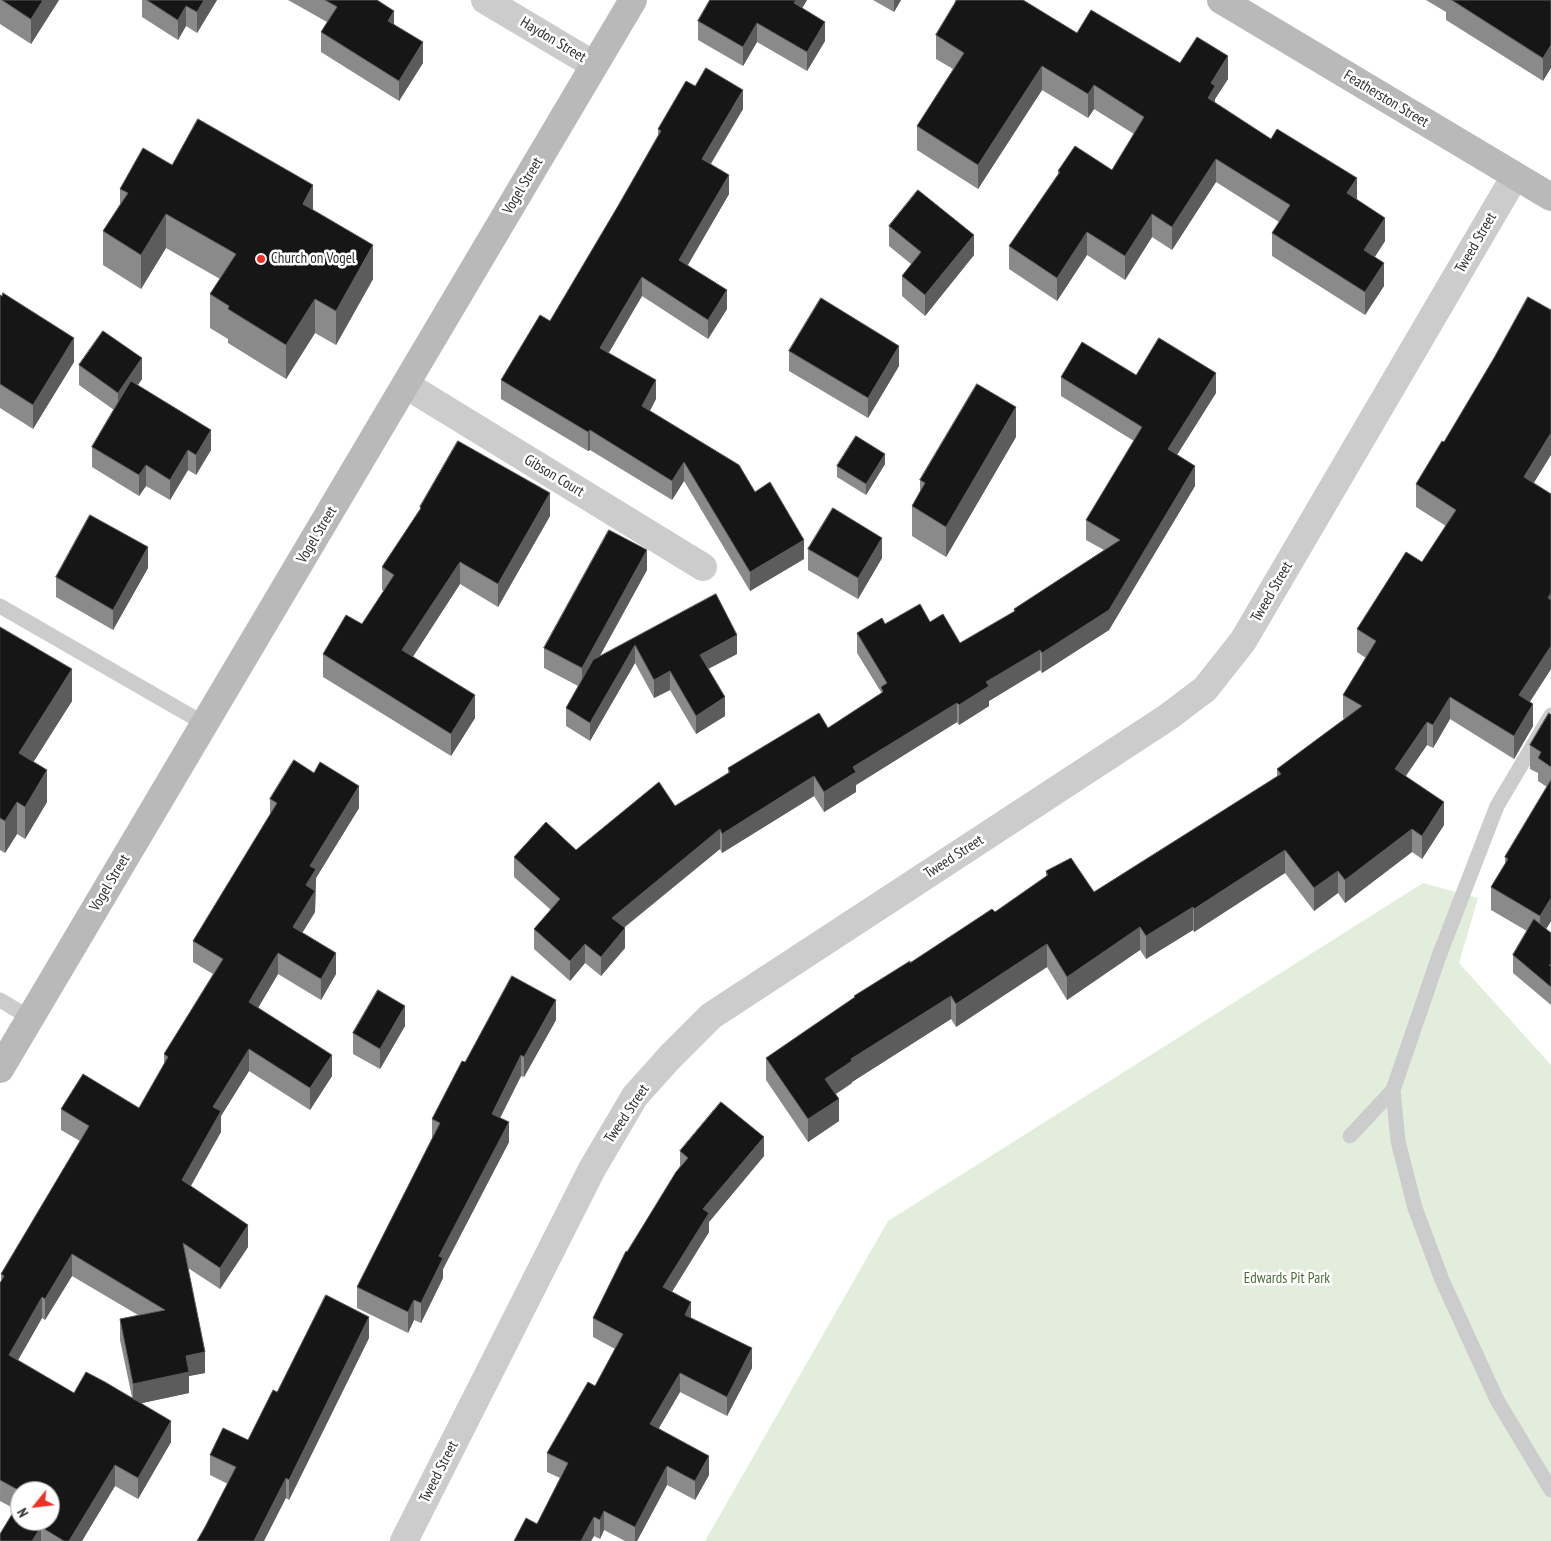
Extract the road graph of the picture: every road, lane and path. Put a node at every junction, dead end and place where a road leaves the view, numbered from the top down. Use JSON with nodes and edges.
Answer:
{"nodes":[{"id":1,"x":485,"y":0,"type":"edge"},
{"id":2,"x":633,"y":0,"type":"edge"},
{"id":3,"x":1221,"y":0,"type":"edge"},
{"id":4,"x":594,"y":65,"type":"junction"},
{"id":5,"x":1515,"y":176,"type":"junction"},
{"id":6,"x":1551,"y":197,"type":"edge"},
{"id":7,"x":406,"y":385,"type":"junction"},
{"id":8,"x":703,"y":567,"type":"dead end"},
{"id":9,"x":0,"y":606,"type":"edge"},
{"id":10,"x":1551,"y":715,"type":"edge"},
{"id":11,"x":205,"y":724,"type":"junction"},
{"id":12,"x":0,"y":1000,"type":"edge"},
{"id":13,"x":30,"y":1018,"type":"junction"},
{"id":14,"x":0,"y":1069,"type":"edge"},
{"id":15,"x":1393,"y":1090,"type":"junction"},
{"id":16,"x":1350,"y":1136,"type":"dead end"},
{"id":17,"x":1551,"y":1490,"type":"edge"},
{"id":18,"x":404,"y":1541,"type":"edge"}],
"edges":[{"from":1,"to":4,"type":"street","name":"Haydon Street"},
{"from":2,"to":4,"type":"main road","name":"Vogel Street"},
{"from":3,"to":5,"type":"main road","name":"Featherston Street"},
{"from":4,"to":7,"type":"main road","name":"Vogel Street"},
{"from":5,"to":6,"type":"main road","name":"Featherston Street"},
{"from":5,"to":18,"type":"street","name":"Tweed Street"},
{"from":7,"to":8,"type":"street","name":"Gibson Court"},
{"from":7,"to":11,"type":"main road","name":"Vogel Street"},
{"from":9,"to":11,"type":"lane"},
{"from":10,"to":15,"type":"lane"},
{"from":11,"to":13,"type":"main road","name":"Vogel Street"},
{"from":12,"to":13,"type":"lane"},
{"from":13,"to":14,"type":"main road","name":"Vogel Street"},
{"from":15,"to":16,"type":"lane"},
{"from":15,"to":17,"type":"lane"}]}
